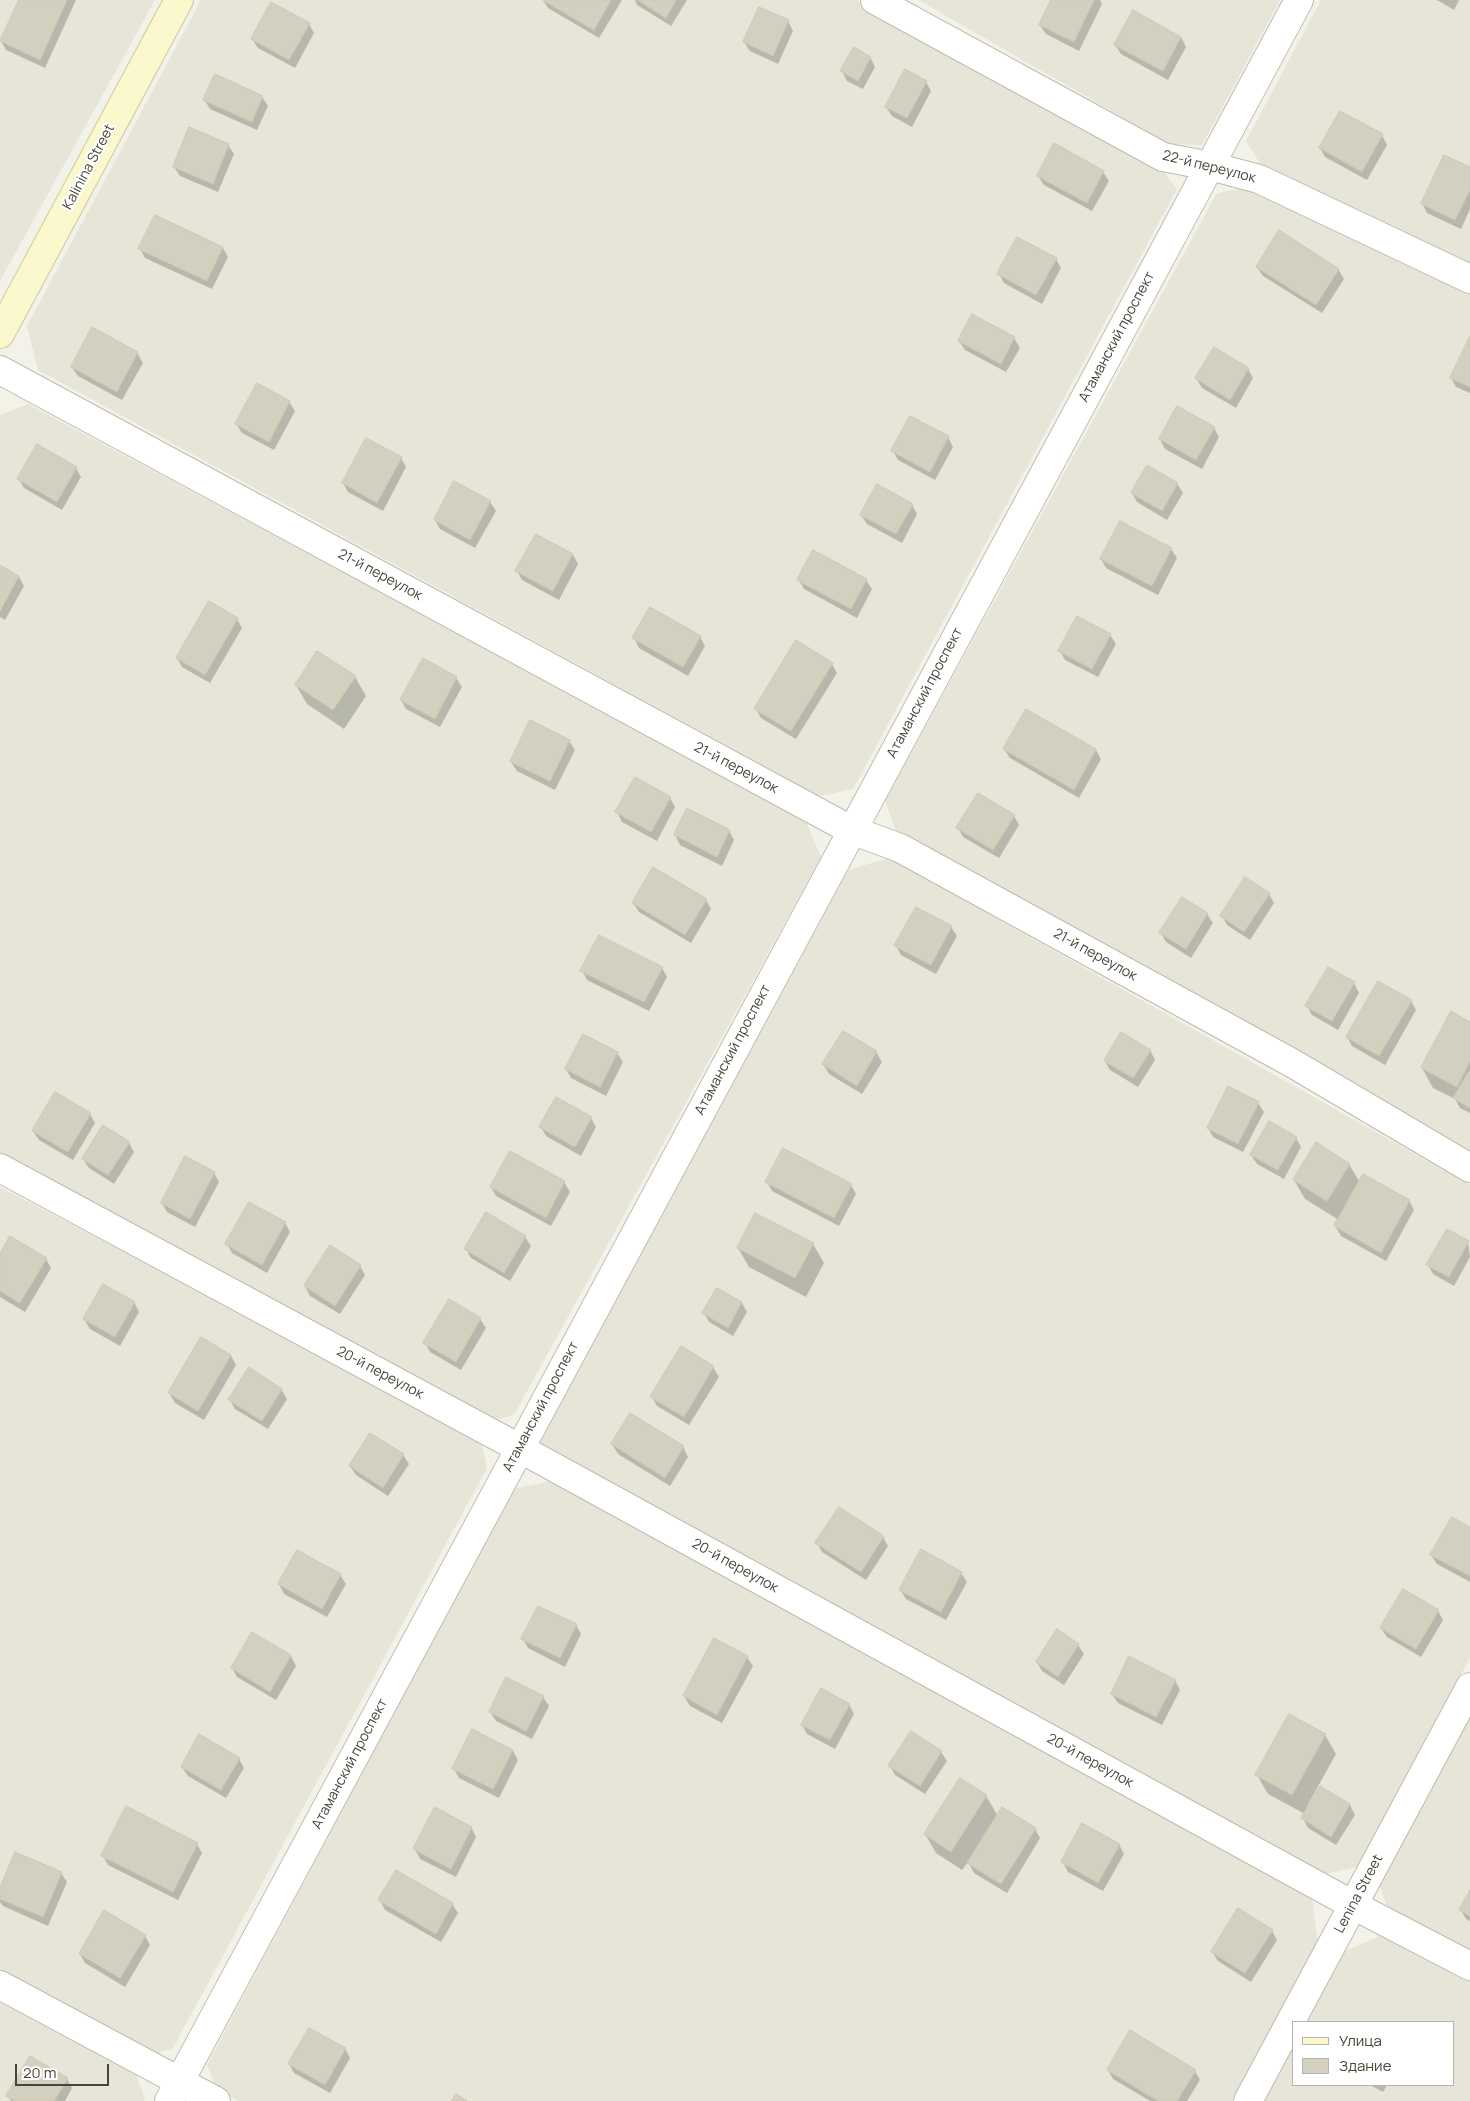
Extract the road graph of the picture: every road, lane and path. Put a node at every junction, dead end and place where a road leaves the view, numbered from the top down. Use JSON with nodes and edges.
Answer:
{"nodes":[{"id":1,"x":179,"y":0,"type":"edge"},
{"id":2,"x":875,"y":0,"type":"edge"},
{"id":3,"x":1299,"y":0,"type":"edge"},
{"id":4,"x":1210,"y":166,"type":"junction"},
{"id":5,"x":1470,"y":279,"type":"edge"},
{"id":6,"x":0,"y":334,"type":"edge"},
{"id":7,"x":0,"y":370,"type":"edge"},
{"id":8,"x":851,"y":830,"type":"junction"},
{"id":9,"x":0,"y":1168,"type":"edge"},
{"id":10,"x":1470,"y":1168,"type":"edge"},
{"id":11,"x":519,"y":1448,"type":"junction"},
{"id":12,"x":1470,"y":1687,"type":"edge"},
{"id":13,"x":1352,"y":1905,"type":"junction"},
{"id":14,"x":1470,"y":1966,"type":"edge"},
{"id":15,"x":0,"y":1985,"type":"edge"},
{"id":16,"x":174,"y":2091,"type":"edge"},
{"id":17,"x":216,"y":2101,"type":"edge"},
{"id":18,"x":1248,"y":2101,"type":"edge"}],
"edges":[{"from":1,"to":6,"type":"main road","name":"Kalinina Street"},
{"from":2,"to":4,"type":"street","name":"22-й переулок"},
{"from":3,"to":4,"type":"street","name":"Атаманский проспект"},
{"from":4,"to":5,"type":"street","name":"22-й переулок"},
{"from":4,"to":8,"type":"street","name":"Атаманский проспект"},
{"from":7,"to":8,"type":"street","name":"21-й переулок"},
{"from":8,"to":10,"type":"street","name":"21-й переулок"},
{"from":8,"to":11,"type":"street","name":"Атаманский проспект"},
{"from":9,"to":11,"type":"street","name":"20-й переулок"},
{"from":11,"to":13,"type":"street","name":"20-й переулок"},
{"from":11,"to":16,"type":"street","name":"Атаманский проспект"},
{"from":12,"to":13,"type":"street","name":"Lenina Street"},
{"from":13,"to":14,"type":"street","name":"20-й переулок"},
{"from":13,"to":18,"type":"street","name":"Lenina Street"},
{"from":15,"to":16,"type":"street"},
{"from":16,"to":17,"type":"street"}]}
